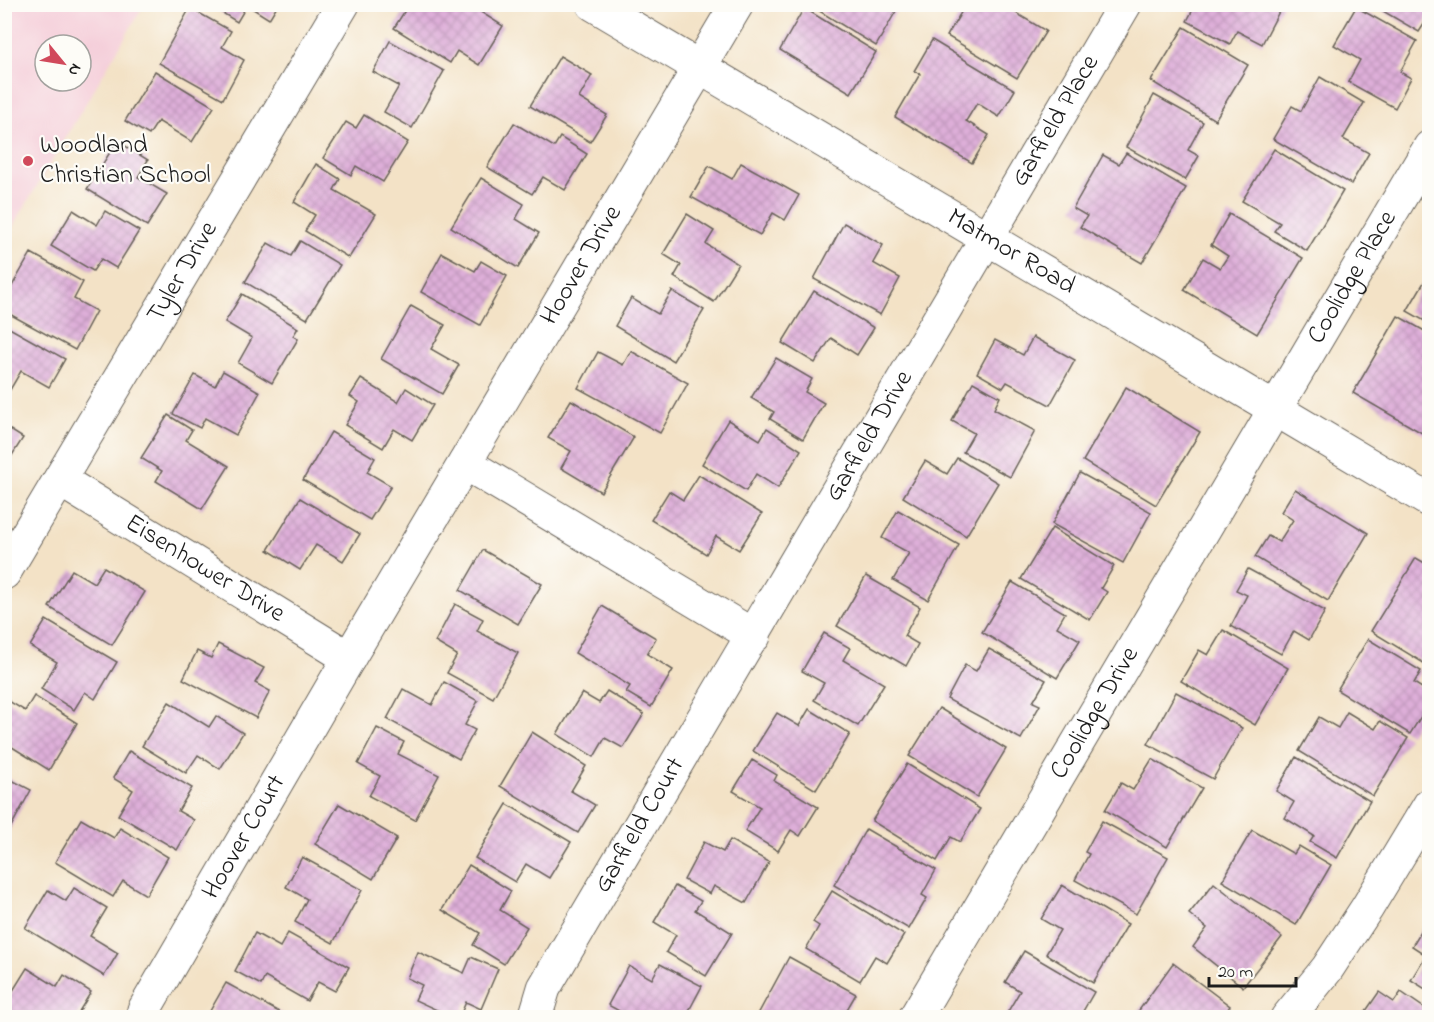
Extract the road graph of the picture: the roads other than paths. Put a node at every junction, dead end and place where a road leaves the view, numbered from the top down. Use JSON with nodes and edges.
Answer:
{"nodes":[{"id":1,"x":343,"y":4,"type":"edge"},
{"id":2,"x":592,"y":4,"type":"edge"},
{"id":3,"x":736,"y":4,"type":"edge"},
{"id":4,"x":1125,"y":4,"type":"edge"},
{"id":5,"x":699,"y":68,"type":"junction"},
{"id":6,"x":1430,"y":147,"type":"edge"},
{"id":7,"x":989,"y":238,"type":"junction"},
{"id":8,"x":1275,"y":408,"type":"junction"},
{"id":9,"x":465,"y":464,"type":"junction"},
{"id":10,"x":60,"y":480,"type":"junction"},
{"id":11,"x":1430,"y":501,"type":"edge"},
{"id":12,"x":4,"y":573,"type":"edge"},
{"id":13,"x":754,"y":636,"type":"junction"},
{"id":14,"x":349,"y":658,"type":"junction"},
{"id":15,"x":1430,"y":804,"type":"edge"},
{"id":16,"x":142,"y":1017,"type":"edge"},
{"id":17,"x":535,"y":1017,"type":"edge"},
{"id":18,"x":915,"y":1017,"type":"edge"},
{"id":19,"x":1287,"y":1017,"type":"edge"}],
"edges":[{"from":1,"to":10,"type":"street","name":"Tyler Drive"},
{"from":2,"to":5,"type":"street","name":"Matmor Road"},
{"from":3,"to":5,"type":"street","name":"Hoover Drive"},
{"from":4,"to":7,"type":"street","name":"Garfield Place"},
{"from":5,"to":7,"type":"street","name":"Matmor Road"},
{"from":5,"to":9,"type":"street","name":"Hoover Drive"},
{"from":6,"to":8,"type":"street","name":"Coolidge Place"},
{"from":7,"to":8,"type":"street","name":"Matmor Road"},
{"from":7,"to":13,"type":"street","name":"Garfield Drive"},
{"from":8,"to":11,"type":"street","name":"Matmor Road"},
{"from":8,"to":18,"type":"street","name":"Coolidge Drive"},
{"from":9,"to":13,"type":"street"},
{"from":9,"to":14,"type":"street","name":"Hoover Drive"},
{"from":10,"to":12,"type":"street","name":"Tyler Drive"},
{"from":10,"to":14,"type":"street","name":"Eisenhower Drive"},
{"from":13,"to":17,"type":"street","name":"Garfield Court"},
{"from":14,"to":16,"type":"street","name":"Hoover Court"},
{"from":15,"to":19,"type":"street"}]}
